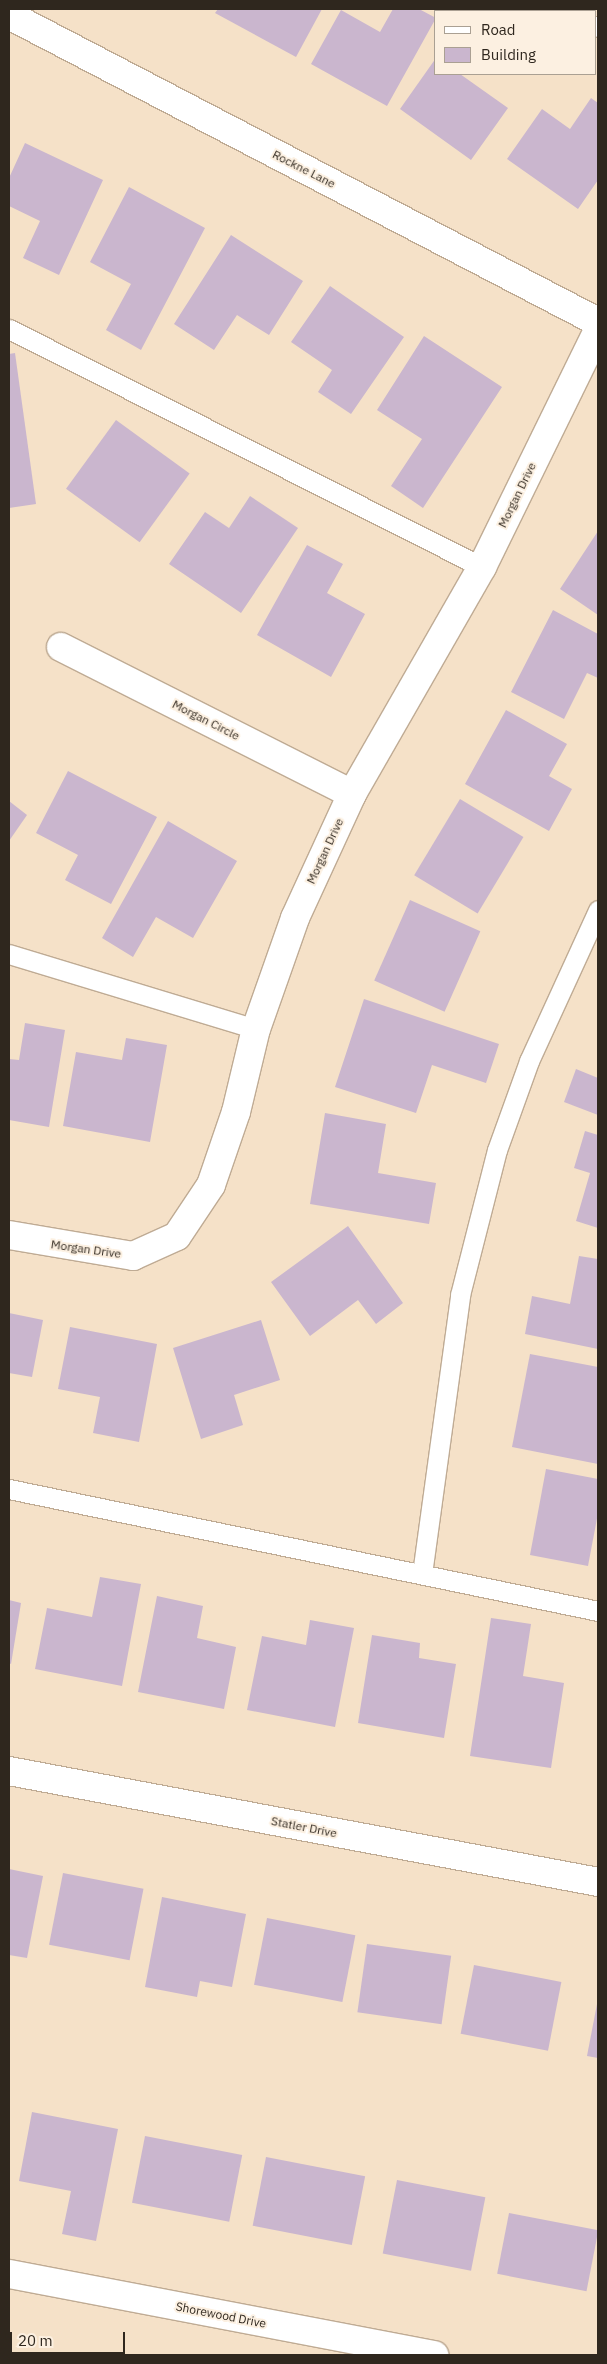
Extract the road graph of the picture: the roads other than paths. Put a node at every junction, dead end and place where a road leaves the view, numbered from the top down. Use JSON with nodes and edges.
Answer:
{"nodes":[{"id":1,"x":9,"y":16,"type":"edge"},
{"id":2,"x":598,"y":322,"type":"edge"},
{"id":3,"x":9,"y":329,"type":"edge"},
{"id":4,"x":598,"y":330,"type":"edge"},
{"id":5,"x":482,"y":567,"type":"junction"},
{"id":6,"x":60,"y":647,"type":"dead end"},
{"id":7,"x":352,"y":794,"type":"junction"},
{"id":8,"x":598,"y":910,"type":"edge"},
{"id":9,"x":9,"y":954,"type":"edge"},
{"id":10,"x":256,"y":1029,"type":"junction"},
{"id":11,"x":9,"y":1236,"type":"edge"},
{"id":12,"x":9,"y":1489,"type":"edge"},
{"id":13,"x":422,"y":1574,"type":"junction"},
{"id":14,"x":598,"y":1611,"type":"edge"},
{"id":15,"x":9,"y":1771,"type":"edge"},
{"id":16,"x":598,"y":1882,"type":"edge"},
{"id":17,"x":9,"y":2274,"type":"edge"},
{"id":18,"x":434,"y":2355,"type":"edge"}],
"edges":[{"from":1,"to":2,"type":"street","name":"Rockne Lane"},
{"from":3,"to":5,"type":"lane"},
{"from":4,"to":5,"type":"street","name":"Morgan Drive"},
{"from":5,"to":7,"type":"street","name":"Morgan Drive"},
{"from":6,"to":7,"type":"street","name":"Morgan Circle"},
{"from":7,"to":10,"type":"street","name":"Morgan Drive"},
{"from":8,"to":13,"type":"lane"},
{"from":9,"to":10,"type":"lane"},
{"from":10,"to":11,"type":"street","name":"Morgan Drive"},
{"from":12,"to":13,"type":"lane"},
{"from":13,"to":14,"type":"lane"},
{"from":15,"to":16,"type":"street","name":"Statler Drive"},
{"from":17,"to":18,"type":"street","name":"Shorewood Drive"}]}
